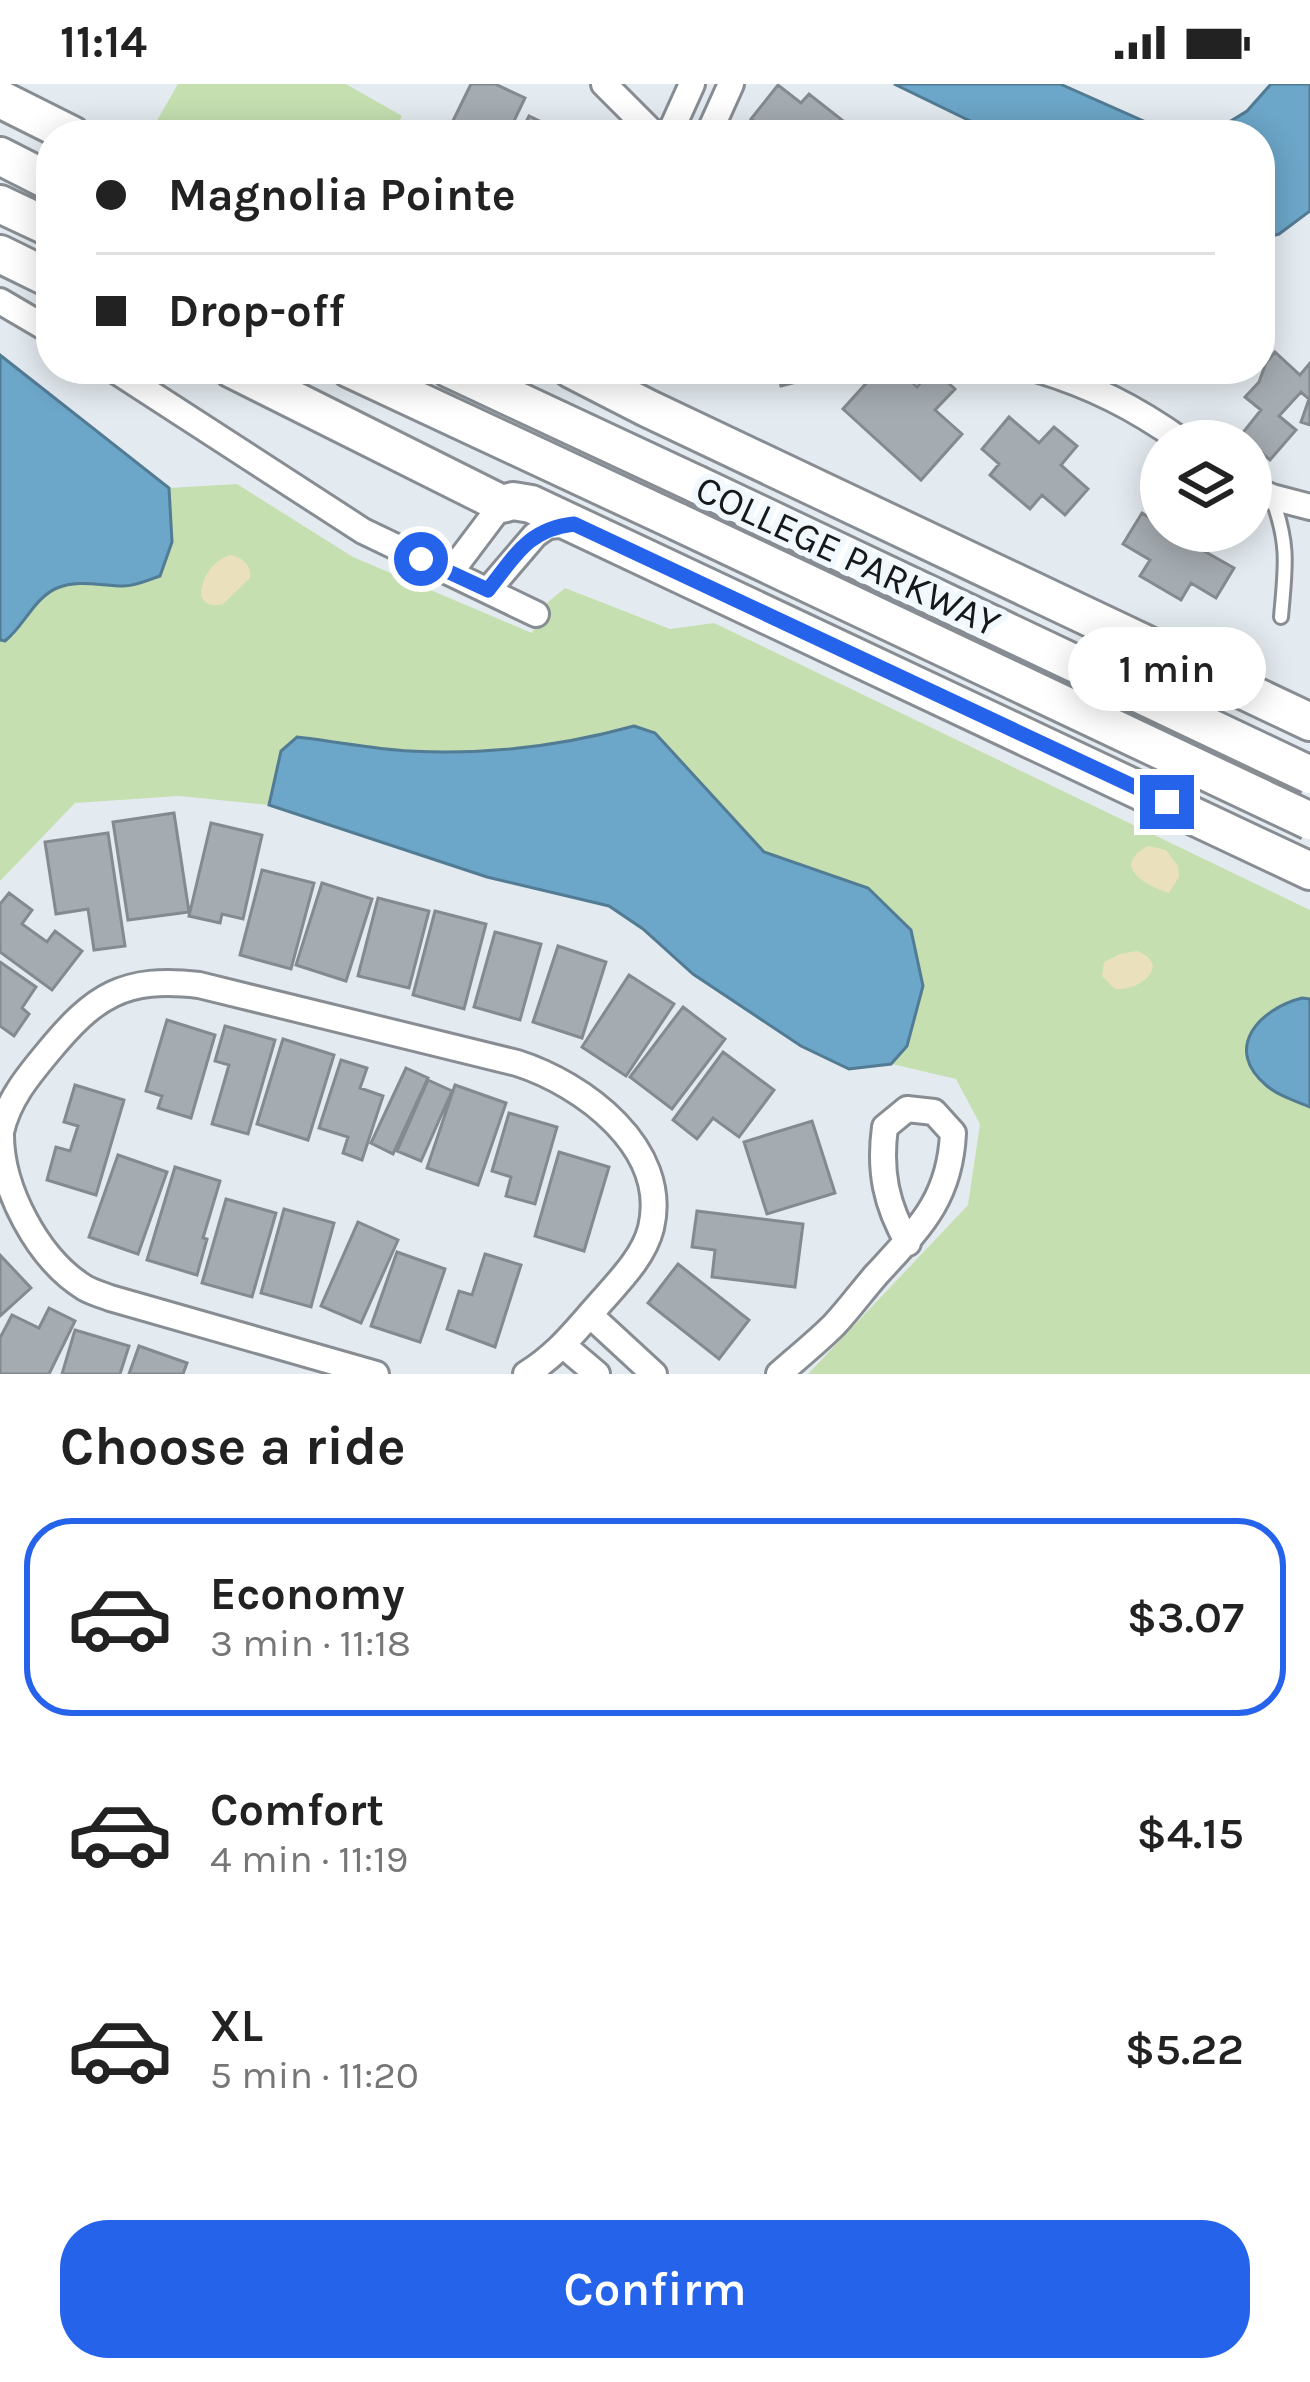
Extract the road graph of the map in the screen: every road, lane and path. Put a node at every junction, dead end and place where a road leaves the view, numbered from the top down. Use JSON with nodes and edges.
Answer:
{"nodes":[{"id":1,"x":604,"y":84,"type":"edge"},
{"id":2,"x":692,"y":84,"type":"edge"},
{"id":3,"x":731,"y":84,"type":"edge"},
{"id":4,"x":0,"y":98,"type":"edge"},
{"id":5,"x":43,"y":120,"type":"edge"},
{"id":6,"x":640,"y":120,"type":"edge"},
{"id":7,"x":676,"y":120,"type":"edge"},
{"id":8,"x":715,"y":120,"type":"edge"},
{"id":9,"x":0,"y":156,"type":"edge"},
{"id":10,"x":36,"y":174,"type":"edge"},
{"id":11,"x":0,"y":204,"type":"edge"},
{"id":12,"x":36,"y":221,"type":"edge"},
{"id":13,"x":0,"y":254,"type":"edge"},
{"id":14,"x":36,"y":271,"type":"edge"},
{"id":15,"x":0,"y":301,"type":"edge"},
{"id":16,"x":36,"y":322,"type":"edge"},
{"id":17,"x":136,"y":384,"type":"edge"},
{"id":18,"x":262,"y":384,"type":"edge"},
{"id":19,"x":382,"y":384,"type":"edge"},
{"id":20,"x":482,"y":384,"type":"edge"},
{"id":21,"x":613,"y":384,"type":"edge"},
{"id":22,"x":1083,"y":384,"type":"edge"},
{"id":23,"x":1149,"y":420,"type":"edge"},
{"id":24,"x":1272,"y":495,"type":"edge"},
{"id":25,"x":502,"y":504,"type":"junction"},
{"id":26,"x":1310,"y":507,"type":"edge"},
{"id":27,"x":1272,"y":509,"type":"edge"},
{"id":28,"x":574,"y":524,"type":"junction"},
{"id":29,"x":450,"y":573,"type":"junction"},
{"id":30,"x":488,"y":590,"type":"junction"},
{"id":31,"x":536,"y":614,"type":"dead end"},
{"id":32,"x":1281,"y":617,"type":"dead end"},
{"id":33,"x":1225,"y":682,"type":"junction"},
{"id":34,"x":1310,"y":726,"type":"edge"},
{"id":35,"x":1258,"y":739,"type":"junction"},
{"id":36,"x":1310,"y":775,"type":"edge"},
{"id":37,"x":1230,"y":794,"type":"junction"},
{"id":38,"x":1167,"y":802,"type":"junction"},
{"id":39,"x":1310,"y":821,"type":"edge"},
{"id":40,"x":1269,"y":851,"type":"junction"},
{"id":41,"x":1310,"y":871,"type":"edge"},
{"id":42,"x":908,"y":1243,"type":"junction"},
{"id":43,"x":590,"y":1315,"type":"junction"},
{"id":44,"x":564,"y":1346,"type":"junction"},
{"id":45,"x":376,"y":1374,"type":"edge"},
{"id":46,"x":526,"y":1374,"type":"edge"},
{"id":47,"x":597,"y":1374,"type":"edge"},
{"id":48,"x":654,"y":1374,"type":"edge"},
{"id":49,"x":779,"y":1374,"type":"edge"}],
"edges":[{"from":1,"to":6,"type":"street"},
{"from":2,"to":7,"type":"street"},
{"from":3,"to":8,"type":"street"},
{"from":4,"to":5,"type":"main road"},
{"from":9,"to":10,"type":"main road"},
{"from":11,"to":12,"type":"main road"},
{"from":13,"to":14,"type":"main road"},
{"from":15,"to":16,"type":"street"},
{"from":17,"to":29,"type":"street"},
{"from":18,"to":25,"type":"main road"},
{"from":19,"to":39,"type":"main road","name":"COLLEGE PARKWAY","bridge":true},
{"from":20,"to":36,"type":"main road","name":"COLLEGE PARKWAY","bridge":true},
{"from":21,"to":33,"type":"main road"},
{"from":22,"to":23,"type":"street"},
{"from":24,"to":26,"type":"street"},
{"from":25,"to":28,"type":"main road"},
{"from":25,"to":29,"type":"street"},
{"from":27,"to":32,"type":"lane"},
{"from":28,"to":30,"type":"street"},
{"from":28,"to":38,"type":"main road"},
{"from":29,"to":30,"type":"street"},
{"from":30,"to":31,"type":"street"},
{"from":33,"to":34,"type":"main road"},
{"from":33,"to":35,"type":"main road"},
{"from":34,"to":35,"type":"main road"},
{"from":35,"to":37,"type":"main road"},
{"from":37,"to":38,"type":"main road"},
{"from":37,"to":40,"type":"main road"},
{"from":38,"to":40,"type":"main road"},
{"from":40,"to":41,"type":"main road"},
{"from":42,"to":42,"type":"street"},
{"from":42,"to":49,"type":"street"},
{"from":43,"to":44,"type":"street"},
{"from":43,"to":45,"type":"street"},
{"from":43,"to":48,"type":"street"},
{"from":44,"to":46,"type":"street"},
{"from":44,"to":47,"type":"street"}]}
